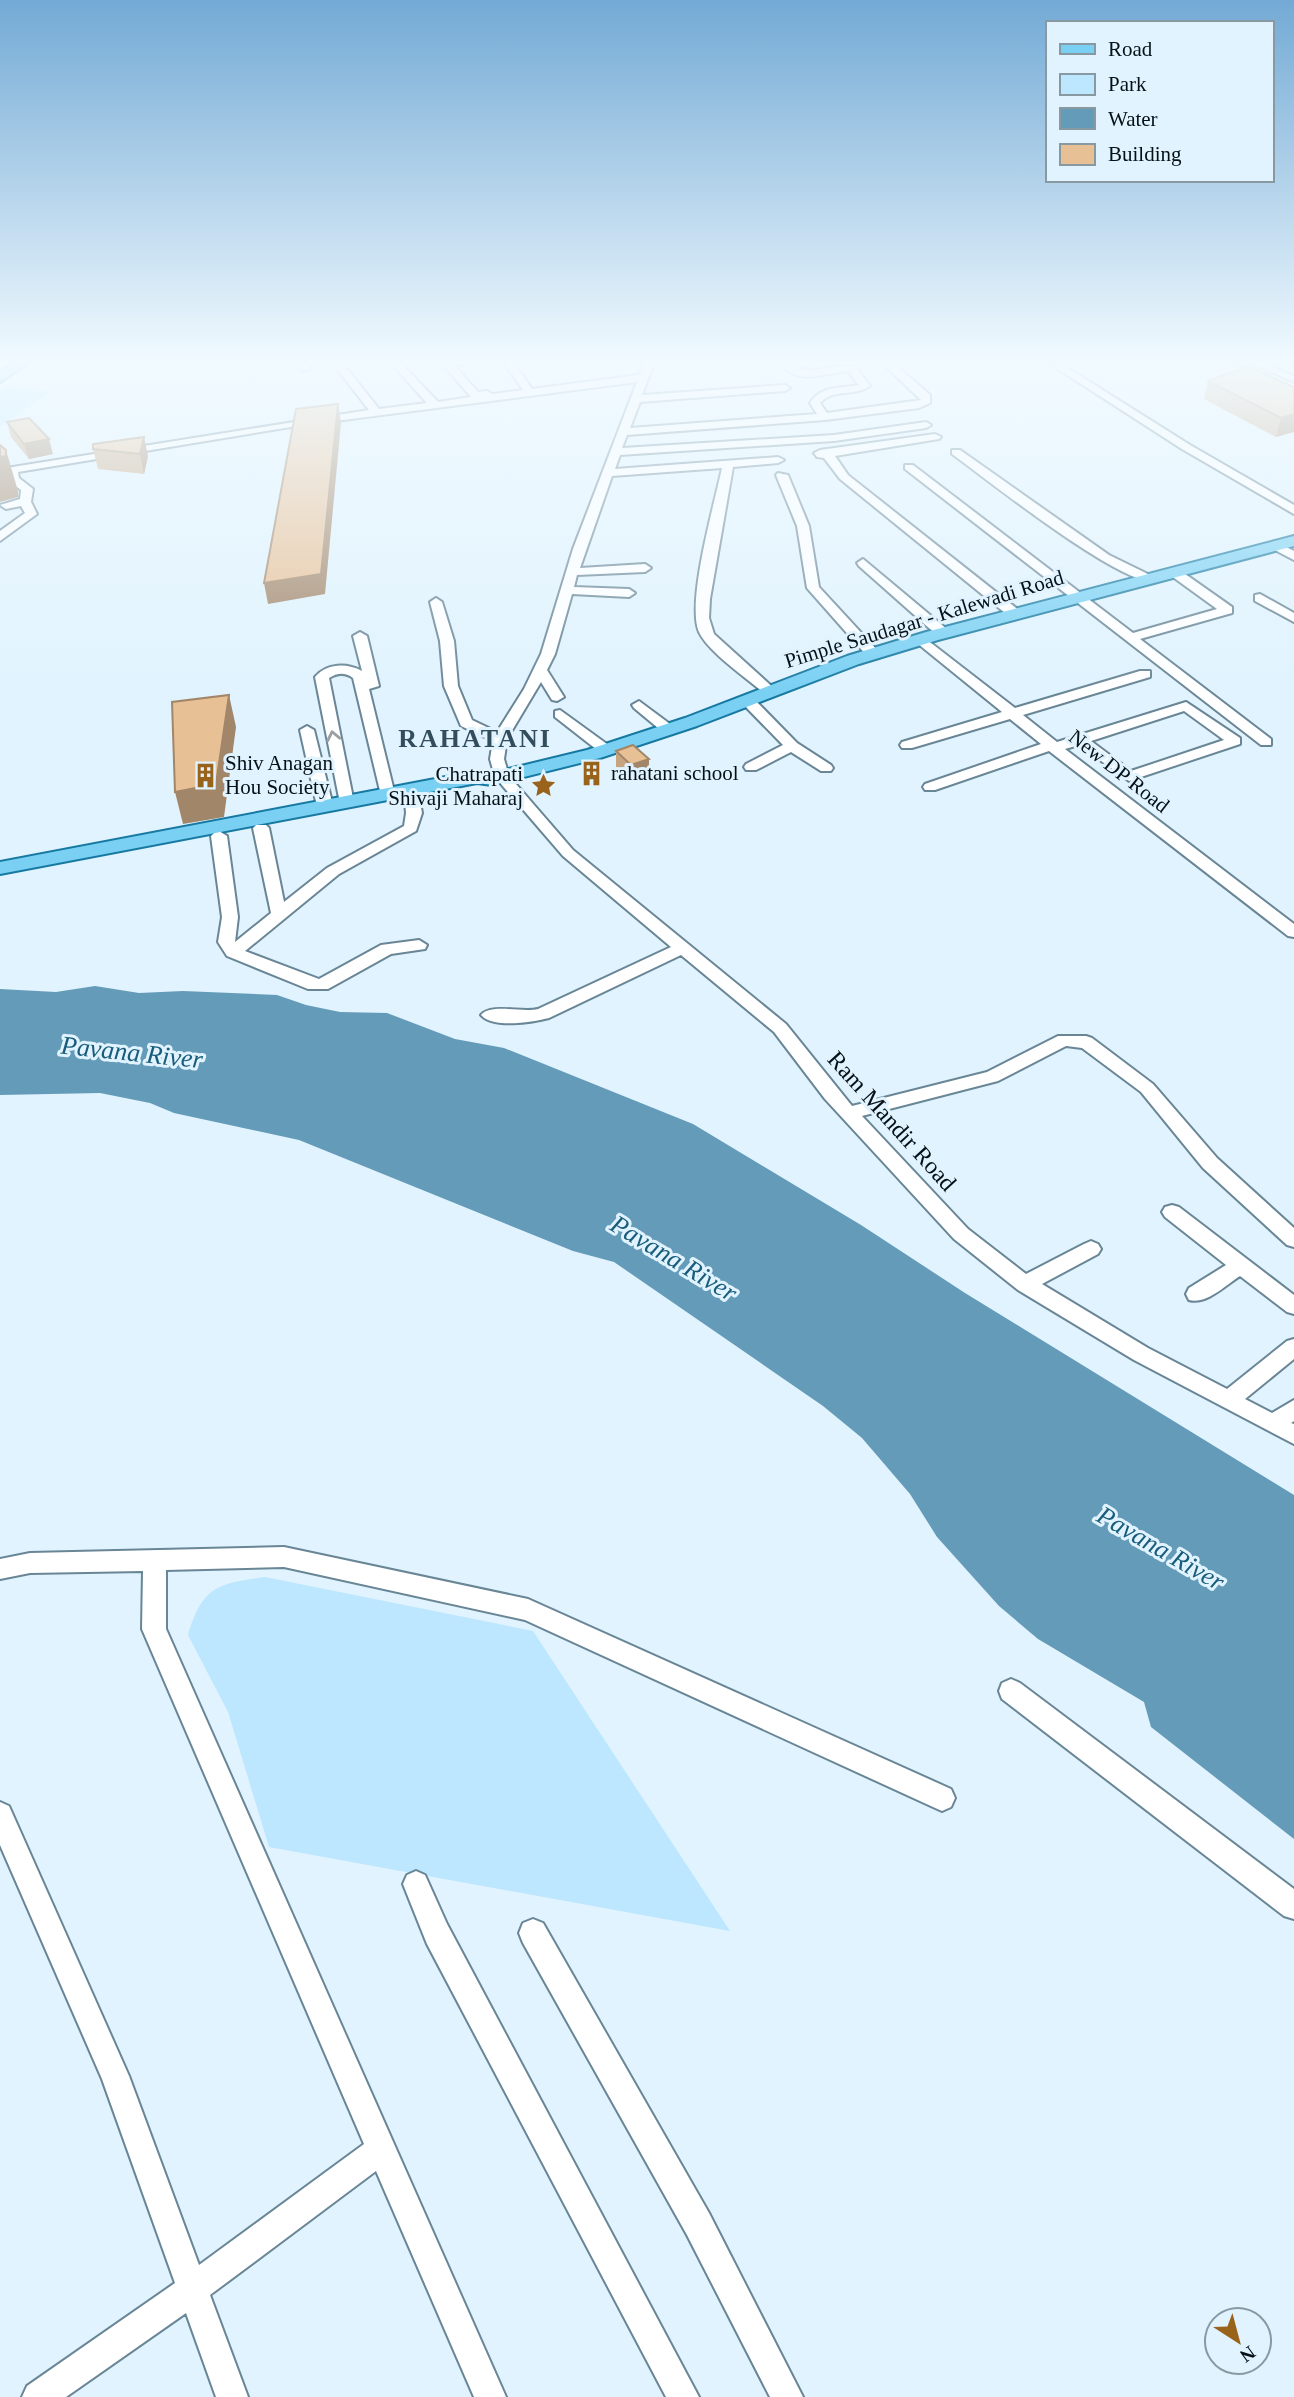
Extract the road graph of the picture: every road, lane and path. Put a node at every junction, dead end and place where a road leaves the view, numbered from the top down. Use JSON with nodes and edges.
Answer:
{"nodes":[{"id":1,"x":622,"y":472,"type":"edge"},
{"id":2,"x":726,"y":472,"type":"edge"},
{"id":3,"x":840,"y":472,"type":"edge"},
{"id":4,"x":915,"y":472,"type":"edge"},
{"id":5,"x":984,"y":472,"type":"edge"},
{"id":6,"x":1229,"y":472,"type":"edge"},
{"id":7,"x":8,"y":473,"type":"edge"},
{"id":8,"x":607,"y":473,"type":"joint"},
{"id":9,"x":782,"y":475,"type":"dead end"},
{"id":10,"x":0,"y":480,"type":"edge"},
{"id":11,"x":25,"y":502,"type":"junction"},
{"id":12,"x":6,"y":505,"type":"dead end"},
{"id":13,"x":1294,"y":510,"type":"edge"},
{"id":14,"x":0,"y":537,"type":"edge"},
{"id":15,"x":1294,"y":541,"type":"edge"},
{"id":16,"x":1275,"y":545,"type":"junction"},
{"id":17,"x":1294,"y":556,"type":"edge"},
{"id":18,"x":863,"y":563,"type":"dead end"},
{"id":19,"x":645,"y":568,"type":"dead end"},
{"id":20,"x":572,"y":572,"type":"junction"},
{"id":21,"x":1174,"y":572,"type":"junction"},
{"id":22,"x":1150,"y":578,"type":"junction"},
{"id":23,"x":567,"y":590,"type":"junction"},
{"id":24,"x":629,"y":593,"type":"dead end"},
{"id":25,"x":1260,"y":597,"type":"dead end"},
{"id":26,"x":1076,"y":598,"type":"junction"},
{"id":27,"x":436,"y":602,"type":"dead end"},
{"id":28,"x":1015,"y":614,"type":"junction"},
{"id":29,"x":1294,"y":618,"type":"edge"},
{"id":30,"x":943,"y":634,"type":"junction"},
{"id":31,"x":360,"y":636,"type":"dead end"},
{"id":32,"x":1129,"y":638,"type":"junction"},
{"id":33,"x":922,"y":639,"type":"junction"},
{"id":34,"x":873,"y":654,"type":"junction"},
{"id":35,"x":540,"y":670,"type":"junction"},
{"id":36,"x":1145,"y":674,"type":"dead end"},
{"id":37,"x":770,"y":691,"type":"junction"},
{"id":38,"x":557,"y":697,"type":"dead end"},
{"id":39,"x":747,"y":700,"type":"junction"},
{"id":40,"x":639,"y":705,"type":"dead end"},
{"id":41,"x":1011,"y":712,"type":"junction"},
{"id":42,"x":560,"y":714,"type":"dead end"},
{"id":43,"x":307,"y":730,"type":"dead end"},
{"id":44,"x":669,"y":730,"type":"junction"},
{"id":45,"x":500,"y":739,"type":"junction"},
{"id":46,"x":1080,"y":739,"type":"junction"},
{"id":47,"x":1266,"y":742,"type":"dead end"},
{"id":48,"x":907,"y":745,"type":"dead end"},
{"id":49,"x":792,"y":746,"type":"junction"},
{"id":50,"x":1053,"y":747,"type":"junction"},
{"id":51,"x":606,"y":750,"type":"junction"},
{"id":52,"x":751,"y":766,"type":"dead end"},
{"id":53,"x":1114,"y":766,"type":"junction"},
{"id":54,"x":827,"y":768,"type":"dead end"},
{"id":55,"x":1087,"y":775,"type":"junction"},
{"id":56,"x":497,"y":778,"type":"junction"},
{"id":57,"x":930,"y":787,"type":"dead end"},
{"id":58,"x":402,"y":797,"type":"junction"},
{"id":59,"x":347,"y":803,"type":"junction"},
{"id":60,"x":326,"y":806,"type":"junction"},
{"id":61,"x":261,"y":828,"type":"junction"},
{"id":62,"x":219,"y":836,"type":"junction"},
{"id":63,"x":49,"y":863,"type":"junction"},
{"id":64,"x":0,"y":868,"type":"edge"},
{"id":65,"x":0,"y":878,"type":"edge"},
{"id":66,"x":279,"y":915,"type":"junction"},
{"id":67,"x":1294,"y":932,"type":"edge"},
{"id":68,"x":419,"y":945,"type":"dead end"},
{"id":69,"x":683,"y":948,"type":"junction"},
{"id":70,"x":233,"y":952,"type":"junction"},
{"id":71,"x":490,"y":1015,"type":"dead end"},
{"id":72,"x":849,"y":1112,"type":"junction"},
{"id":73,"x":1172,"y":1212,"type":"dead end"},
{"id":74,"x":1294,"y":1240,"type":"edge"},
{"id":75,"x":1091,"y":1249,"type":"dead end"},
{"id":76,"x":1241,"y":1265,"type":"junction"},
{"id":77,"x":1025,"y":1284,"type":"junction"},
{"id":78,"x":1196,"y":1294,"type":"dead end"},
{"id":79,"x":1294,"y":1306,"type":"edge"},
{"id":80,"x":1294,"y":1347,"type":"edge"},
{"id":81,"x":1229,"y":1400,"type":"junction"},
{"id":82,"x":1294,"y":1409,"type":"edge"},
{"id":83,"x":1274,"y":1424,"type":"junction"},
{"id":84,"x":1294,"y":1435,"type":"edge"},
{"id":85,"x":155,"y":1559,"type":"junction"},
{"id":86,"x":0,"y":1569,"type":"edge"},
{"id":87,"x":1011,"y":1691,"type":"dead end"},
{"id":88,"x":942,"y":1798,"type":"dead end"},
{"id":89,"x":0,"y":1815,"type":"edge"},
{"id":90,"x":416,"y":1884,"type":"dead end"},
{"id":91,"x":1294,"y":1906,"type":"edge"},
{"id":92,"x":533,"y":1933,"type":"dead end"},
{"id":93,"x":382,"y":2149,"type":"junction"},
{"id":94,"x":193,"y":2289,"type":"junction"},
{"id":95,"x":38,"y":2397,"type":"edge"},
{"id":96,"x":232,"y":2397,"type":"edge"},
{"id":97,"x":491,"y":2397,"type":"edge"},
{"id":98,"x":683,"y":2397,"type":"edge"},
{"id":99,"x":787,"y":2397,"type":"edge"}],
"edges":[{"from":1,"to":8,"type":"street"},
{"from":2,"to":37,"type":"street"},
{"from":3,"to":28,"type":"street"},
{"from":4,"to":26,"type":"street"},
{"from":5,"to":22,"type":"street"},
{"from":6,"to":13,"type":"street"},
{"from":7,"to":10,"type":"street"},
{"from":7,"to":11,"type":"street"},
{"from":8,"to":20,"type":"street"},
{"from":9,"to":34,"type":"street"},
{"from":11,"to":12,"type":"street"},
{"from":11,"to":14,"type":"street"},
{"from":15,"to":16,"type":"main road","name":"Pimple Saudagar - Kalewadi Road"},
{"from":16,"to":17,"type":"street"},
{"from":16,"to":21,"type":"main road","name":"Pimple Saudagar - Kalewadi Road"},
{"from":18,"to":30,"type":"street"},
{"from":19,"to":20,"type":"street"},
{"from":20,"to":23,"type":"street"},
{"from":21,"to":22,"type":"main road","name":"Pimple Saudagar - Kalewadi Road"},
{"from":21,"to":32,"type":"street"},
{"from":22,"to":26,"type":"main road","name":"Pimple Saudagar - Kalewadi Road"},
{"from":23,"to":24,"type":"street"},
{"from":23,"to":35,"type":"street"},
{"from":25,"to":29,"type":"street"},
{"from":26,"to":28,"type":"main road","name":"Pimple Saudagar - Kalewadi Road"},
{"from":26,"to":32,"type":"street"},
{"from":27,"to":45,"type":"street"},
{"from":28,"to":30,"type":"main road","name":"Pimple Saudagar - Kalewadi Road"},
{"from":30,"to":33,"type":"main road","name":"Pimple Saudagar - Kalewadi Road"},
{"from":31,"to":58,"type":"street"},
{"from":32,"to":47,"type":"street"},
{"from":33,"to":34,"type":"main road","name":"Pimple Saudagar - Kalewadi Road"},
{"from":33,"to":41,"type":"street","name":"New DP Road"},
{"from":34,"to":37,"type":"main road","name":"Pimple Saudagar - Kalewadi Road"},
{"from":35,"to":38,"type":"street"},
{"from":35,"to":45,"type":"street"},
{"from":36,"to":41,"type":"street"},
{"from":37,"to":39,"type":"main road","name":"Pimple Saudagar - Kalewadi Road"},
{"from":39,"to":44,"type":"main road","name":"Pimple Saudagar - Kalewadi Road"},
{"from":39,"to":49,"type":"street"},
{"from":40,"to":44,"type":"street"},
{"from":41,"to":48,"type":"street"},
{"from":41,"to":50,"type":"street","name":"New DP Road"},
{"from":42,"to":51,"type":"street"},
{"from":43,"to":60,"type":"street"},
{"from":44,"to":51,"type":"main road","name":"Pimple Saudagar - Kalewadi Road"},
{"from":45,"to":56,"type":"street"},
{"from":46,"to":50,"type":"street"},
{"from":46,"to":53,"type":"street"},
{"from":46,"to":53,"type":"street"},
{"from":49,"to":52,"type":"street"},
{"from":49,"to":54,"type":"street"},
{"from":50,"to":55,"type":"street","name":"New DP Road"},
{"from":50,"to":57,"type":"street"},
{"from":51,"to":56,"type":"main road","name":"Pimple Saudagar - Kalewadi Road"},
{"from":53,"to":55,"type":"street"},
{"from":55,"to":67,"type":"street","name":"New DP Road"},
{"from":56,"to":58,"type":"main road","name":"Pimple Saudagar - Kalewadi Road"},
{"from":56,"to":69,"type":"street","name":"Ram Mandir Road"},
{"from":58,"to":59,"type":"main road","name":"Pimple Saudagar - Kalewadi Road"},
{"from":59,"to":58,"type":"street","one_way":true},
{"from":58,"to":61,"type":"main road","name":"Pimple Saudagar - Kalewadi Road"},
{"from":58,"to":66,"type":"street"},
{"from":59,"to":60,"type":"main road","name":"Pimple Saudagar - Kalewadi Road"},
{"from":60,"to":63,"type":"main road","name":"Pimple Saudagar - Kalewadi Road"},
{"from":61,"to":62,"type":"main road","name":"Pimple Saudagar - Kalewadi Road"},
{"from":61,"to":66,"type":"street"},
{"from":62,"to":63,"type":"main road","name":"Pimple Saudagar - Kalewadi Road"},
{"from":62,"to":70,"type":"street"},
{"from":63,"to":64,"type":"main road","name":"Pimple Saudagar - Kalewadi Road"},
{"from":63,"to":65,"type":"main road","name":"Pimple Saudagar - Kalewadi Road"},
{"from":66,"to":70,"type":"street"},
{"from":68,"to":70,"type":"street"},
{"from":69,"to":71,"type":"street"},
{"from":69,"to":72,"type":"street","name":"Ram Mandir Road"},
{"from":72,"to":74,"type":"street"},
{"from":72,"to":77,"type":"street","name":"Ram Mandir Road"},
{"from":73,"to":76,"type":"street"},
{"from":75,"to":77,"type":"street"},
{"from":76,"to":78,"type":"street"},
{"from":76,"to":79,"type":"street"},
{"from":77,"to":81,"type":"street","name":"Ram Mandir Road"},
{"from":80,"to":81,"type":"street"},
{"from":81,"to":83,"type":"street","name":"Ram Mandir Road"},
{"from":82,"to":83,"type":"street"},
{"from":83,"to":84,"type":"street","name":"Ram Mandir Road"},
{"from":85,"to":86,"type":"street"},
{"from":85,"to":88,"type":"street"},
{"from":85,"to":93,"type":"street"},
{"from":87,"to":91,"type":"street"},
{"from":89,"to":94,"type":"street"},
{"from":90,"to":98,"type":"street"},
{"from":92,"to":99,"type":"street"},
{"from":93,"to":94,"type":"street"},
{"from":93,"to":97,"type":"street"},
{"from":94,"to":95,"type":"street"},
{"from":94,"to":96,"type":"street"}]}
